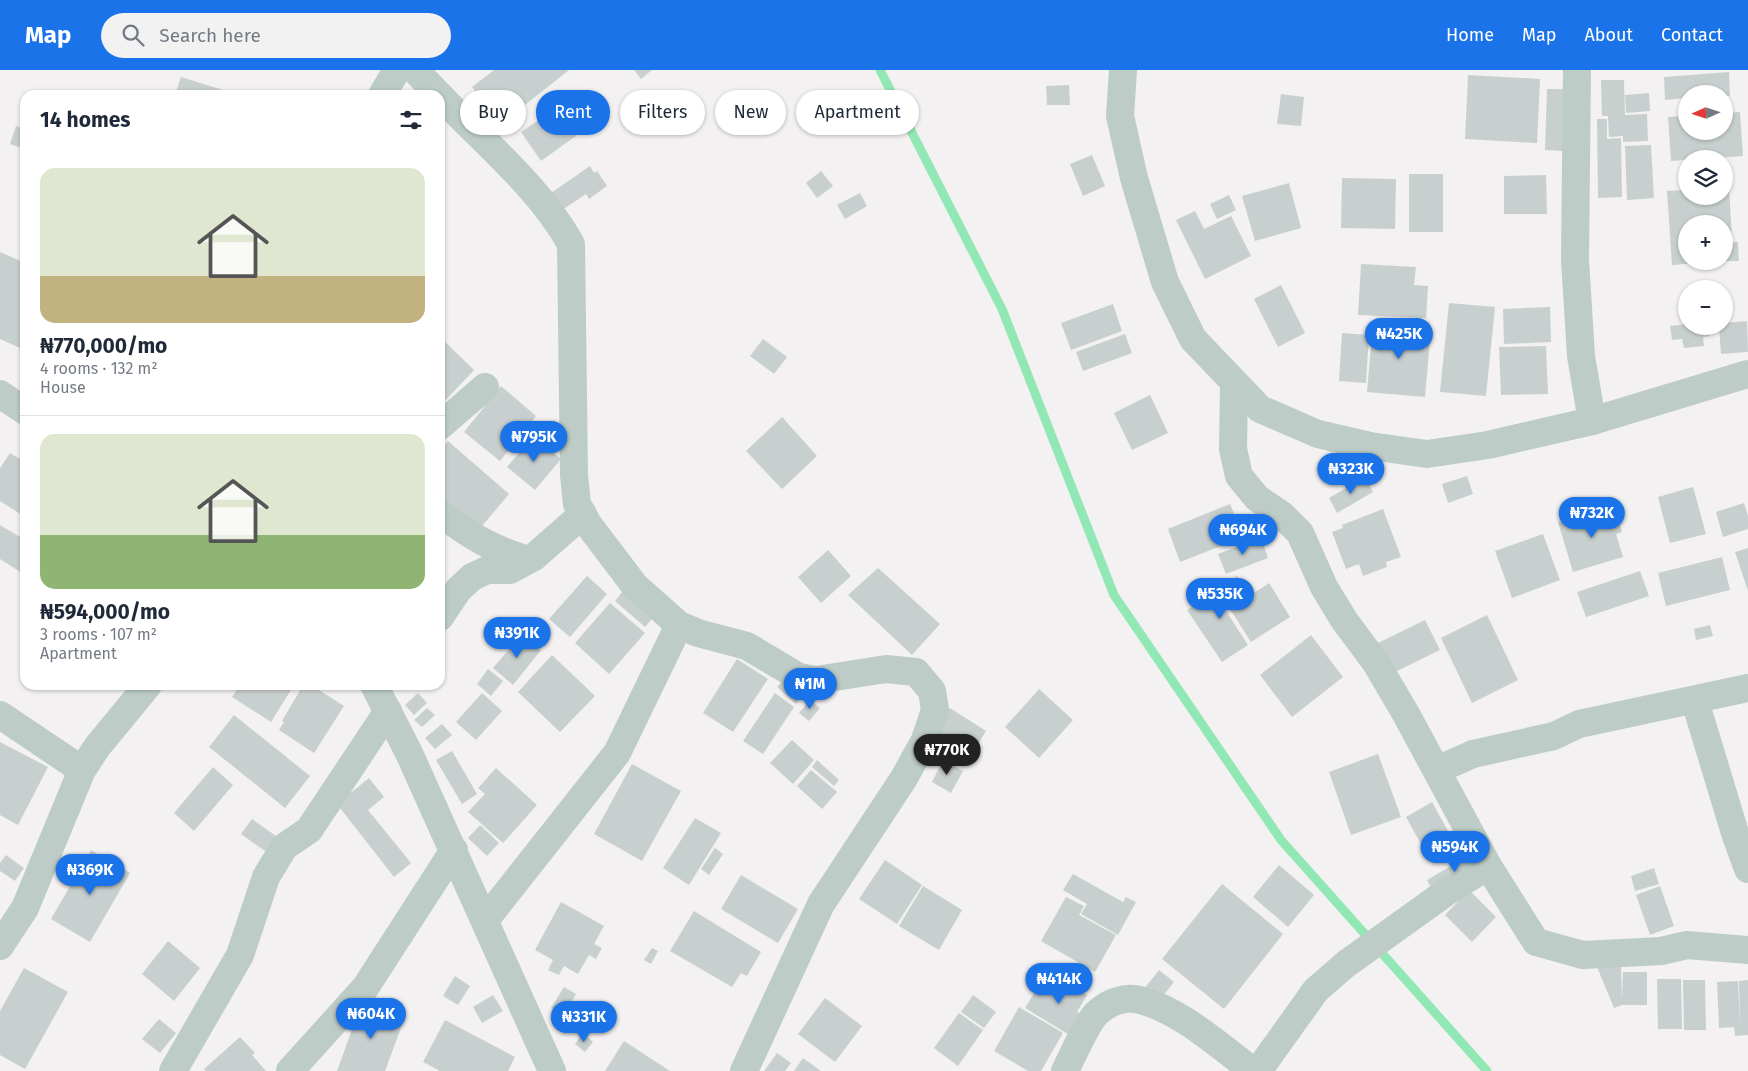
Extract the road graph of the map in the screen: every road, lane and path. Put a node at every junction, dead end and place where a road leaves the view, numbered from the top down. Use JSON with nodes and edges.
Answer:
{"nodes":[{"id":1,"x":397,"y":70,"type":"edge"},
{"id":2,"x":415,"y":70,"type":"edge"},
{"id":3,"x":1123,"y":70,"type":"edge"},
{"id":4,"x":1577,"y":70,"type":"edge"},
{"id":5,"x":385,"y":90,"type":"edge"},
{"id":6,"x":435,"y":90,"type":"edge"},
{"id":7,"x":445,"y":100,"type":"edge"},
{"id":8,"x":1748,"y":374,"type":"edge"},
{"id":9,"x":1234,"y":383,"type":"junction"},
{"id":10,"x":485,"y":387,"type":"dead end"},
{"id":11,"x":0,"y":394,"type":"edge"},
{"id":12,"x":20,"y":408,"type":"edge"},
{"id":13,"x":1592,"y":421,"type":"junction"},
{"id":14,"x":445,"y":422,"type":"edge"},
{"id":15,"x":583,"y":514,"type":"junction"},
{"id":16,"x":445,"y":518,"type":"edge"},
{"id":17,"x":528,"y":560,"type":"junction"},
{"id":18,"x":445,"y":610,"type":"edge"},
{"id":19,"x":679,"y":625,"type":"junction"},
{"id":20,"x":1748,"y":688,"type":"edge"},
{"id":21,"x":144,"y":690,"type":"edge"},
{"id":22,"x":377,"y":690,"type":"edge"},
{"id":23,"x":1695,"y":701,"type":"junction"},
{"id":24,"x":388,"y":711,"type":"junction"},
{"id":25,"x":0,"y":715,"type":"edge"},
{"id":26,"x":82,"y":770,"type":"junction"},
{"id":27,"x":1437,"y":770,"type":"junction"},
{"id":28,"x":454,"y":850,"type":"junction"},
{"id":29,"x":1488,"y":866,"type":"junction"},
{"id":30,"x":1748,"y":869,"type":"edge"},
{"id":31,"x":486,"y":919,"type":"junction"},
{"id":32,"x":0,"y":946,"type":"edge"},
{"id":33,"x":1748,"y":950,"type":"edge"},
{"id":34,"x":173,"y":1071,"type":"edge"},
{"id":35,"x":290,"y":1071,"type":"edge"},
{"id":36,"x":552,"y":1071,"type":"edge"},
{"id":37,"x":744,"y":1071,"type":"edge"},
{"id":38,"x":1064,"y":1071,"type":"edge"},
{"id":39,"x":1252,"y":1071,"type":"edge"},
{"id":40,"x":1258,"y":1071,"type":"edge"}],
"edges":[{"from":1,"to":5,"type":"street"},
{"from":2,"to":6,"type":"street"},
{"from":3,"to":9,"type":"street"},
{"from":4,"to":13,"type":"street"},
{"from":7,"to":15,"type":"street"},
{"from":8,"to":13,"type":"street"},
{"from":9,"to":13,"type":"street"},
{"from":9,"to":27,"type":"street"},
{"from":10,"to":14,"type":"street"},
{"from":11,"to":12,"type":"street"},
{"from":15,"to":17,"type":"street"},
{"from":15,"to":19,"type":"street"},
{"from":16,"to":17,"type":"street"},
{"from":17,"to":18,"type":"street"},
{"from":19,"to":31,"type":"street"},
{"from":19,"to":37,"type":"street"},
{"from":20,"to":23,"type":"street"},
{"from":21,"to":26,"type":"street"},
{"from":22,"to":24,"type":"street"},
{"from":23,"to":27,"type":"street"},
{"from":23,"to":30,"type":"street"},
{"from":24,"to":28,"type":"street"},
{"from":24,"to":34,"type":"street"},
{"from":25,"to":26,"type":"street"},
{"from":26,"to":32,"type":"street"},
{"from":27,"to":29,"type":"street"},
{"from":28,"to":31,"type":"street"},
{"from":28,"to":35,"type":"street"},
{"from":29,"to":33,"type":"street"},
{"from":29,"to":40,"type":"street"},
{"from":31,"to":36,"type":"street"},
{"from":38,"to":39,"type":"street"}]}
